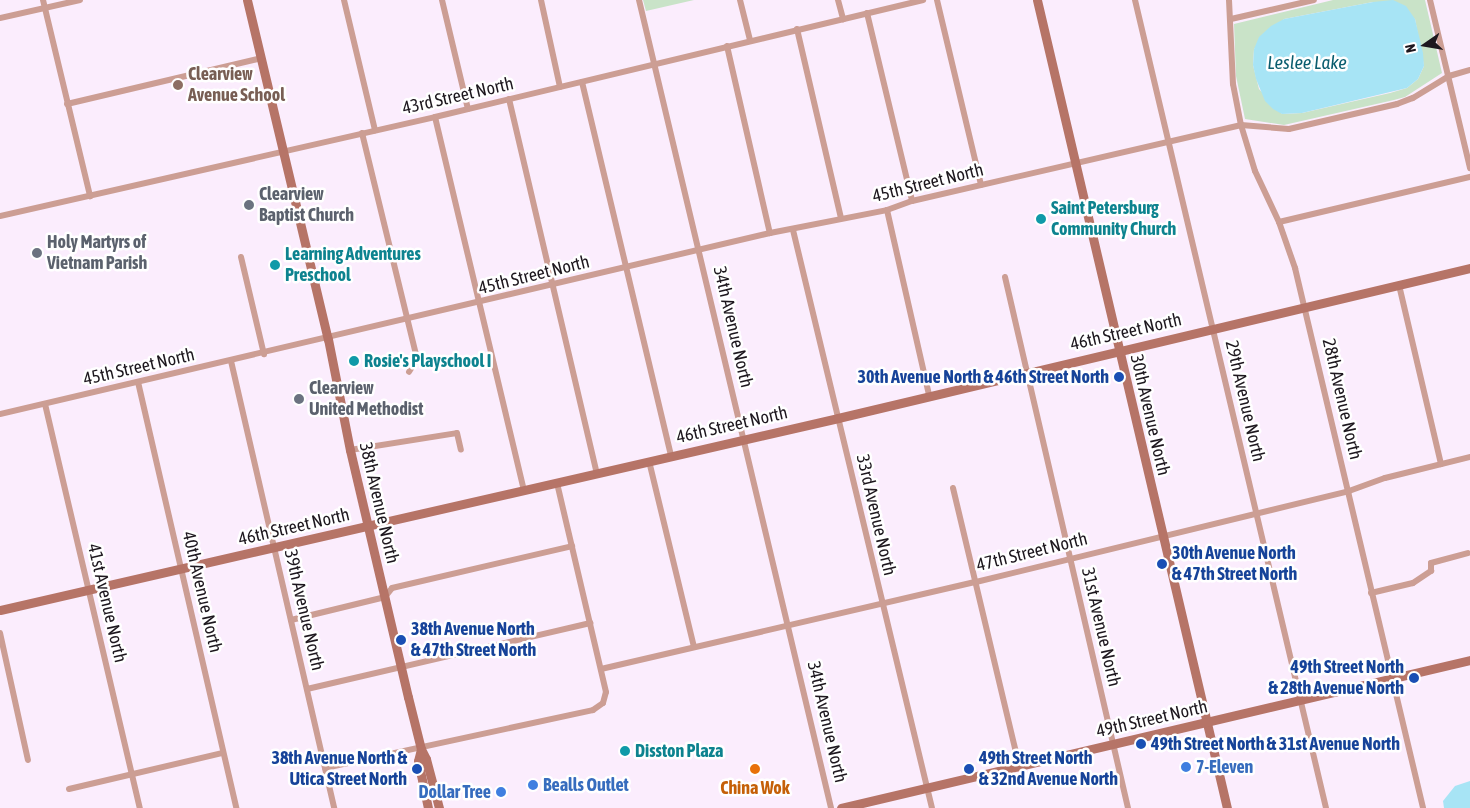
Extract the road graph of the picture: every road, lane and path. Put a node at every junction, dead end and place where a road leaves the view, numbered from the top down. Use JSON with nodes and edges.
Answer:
{"nodes":[{"id":1,"x":43,"y":0,"type":"edge"},
{"id":2,"x":80,"y":0,"type":"edge"},
{"id":3,"x":247,"y":0,"type":"edge"},
{"id":4,"x":344,"y":0,"type":"edge"},
{"id":5,"x":442,"y":0,"type":"edge"},
{"id":6,"x":541,"y":0,"type":"edge"},
{"id":7,"x":640,"y":0,"type":"edge"},
{"id":8,"x":740,"y":0,"type":"edge"},
{"id":9,"x":838,"y":0,"type":"edge"},
{"id":10,"x":922,"y":0,"type":"edge"},
{"id":11,"x":937,"y":0,"type":"edge"},
{"id":12,"x":1037,"y":0,"type":"edge"},
{"id":13,"x":1135,"y":0,"type":"edge"},
{"id":14,"x":1229,"y":0,"type":"edge"},
{"id":15,"x":1314,"y":0,"type":"edge"},
{"id":16,"x":1430,"y":0,"type":"edge"},
{"id":17,"x":44,"y":8,"type":"junction"},
{"id":18,"x":867,"y":13,"type":"junction"},
{"id":19,"x":0,"y":18,"type":"edge"},
{"id":20,"x":842,"y":19,"type":"junction"},
{"id":21,"x":1231,"y":19,"type":"junction"},
{"id":22,"x":797,"y":29,"type":"junction"},
{"id":23,"x":750,"y":40,"type":"junction"},
{"id":24,"x":727,"y":46,"type":"junction"},
{"id":25,"x":261,"y":58,"type":"junction"},
{"id":26,"x":656,"y":64,"type":"junction"},
{"id":27,"x":1470,"y":70,"type":"edge"},
{"id":28,"x":1449,"y":76,"type":"junction"},
{"id":29,"x":582,"y":82,"type":"junction"},
{"id":30,"x":560,"y":87,"type":"junction"},
{"id":31,"x":509,"y":99,"type":"junction"},
{"id":32,"x":68,"y":104,"type":"junction"},
{"id":33,"x":468,"y":109,"type":"junction"},
{"id":34,"x":435,"y":117,"type":"junction"},
{"id":35,"x":1241,"y":125,"type":"junction"},
{"id":36,"x":375,"y":130,"type":"junction"},
{"id":37,"x":362,"y":134,"type":"junction"},
{"id":38,"x":1168,"y":142,"type":"junction"},
{"id":39,"x":283,"y":151,"type":"junction"},
{"id":40,"x":1074,"y":164,"type":"junction"},
{"id":41,"x":1470,"y":168,"type":"edge"},
{"id":42,"x":1470,"y":177,"type":"edge"},
{"id":43,"x":982,"y":185,"type":"junction"},
{"id":44,"x":90,"y":196,"type":"junction"},
{"id":45,"x":912,"y":201,"type":"junction"},
{"id":46,"x":887,"y":210,"type":"junction"},
{"id":47,"x":0,"y":215,"type":"edge"},
{"id":48,"x":841,"y":218,"type":"junction"},
{"id":49,"x":1278,"y":222,"type":"junction"},
{"id":50,"x":793,"y":230,"type":"junction"},
{"id":51,"x":770,"y":233,"type":"junction"},
{"id":52,"x":700,"y":250,"type":"junction"},
{"id":53,"x":241,"y":257,"type":"dead end"},
{"id":54,"x":626,"y":267,"type":"junction"},
{"id":55,"x":1470,"y":268,"type":"edge"},
{"id":56,"x":1005,"y":277,"type":"dead end"},
{"id":57,"x":553,"y":285,"type":"junction"},
{"id":58,"x":1399,"y":285,"type":"junction"},
{"id":59,"x":480,"y":303,"type":"junction"},
{"id":60,"x":1305,"y":307,"type":"junction"},
{"id":61,"x":407,"y":320,"type":"junction"},
{"id":62,"x":1212,"y":329,"type":"junction"},
{"id":63,"x":328,"y":339,"type":"junction"},
{"id":64,"x":1119,"y":351,"type":"junction"},
{"id":65,"x":264,"y":354,"type":"junction"},
{"id":66,"x":231,"y":361,"type":"junction"},
{"id":67,"x":409,"y":372,"type":"dead end"},
{"id":68,"x":1026,"y":372,"type":"junction"},
{"id":69,"x":138,"y":382,"type":"junction"},
{"id":70,"x":929,"y":395,"type":"junction"},
{"id":71,"x":45,"y":404,"type":"junction"},
{"id":72,"x":0,"y":414,"type":"edge"},
{"id":73,"x":838,"y":418,"type":"junction"},
{"id":74,"x":744,"y":439,"type":"junction"},
{"id":75,"x":350,"y":450,"type":"junction"},
{"id":76,"x":461,"y":450,"type":"dead end"},
{"id":77,"x":671,"y":456,"type":"junction"},
{"id":78,"x":1470,"y":457,"type":"edge"},
{"id":79,"x":650,"y":461,"type":"junction"},
{"id":80,"x":1441,"y":464,"type":"junction"},
{"id":81,"x":597,"y":473,"type":"junction"},
{"id":82,"x":557,"y":483,"type":"junction"},
{"id":83,"x":953,"y":488,"type":"dead end"},
{"id":84,"x":524,"y":490,"type":"junction"},
{"id":85,"x":1349,"y":491,"type":"junction"},
{"id":86,"x":1256,"y":512,"type":"junction"},
{"id":87,"x":368,"y":527,"type":"junction"},
{"id":88,"x":1162,"y":536,"type":"junction"},
{"id":89,"x":572,"y":546,"type":"junction"},
{"id":90,"x":275,"y":548,"type":"junction"},
{"id":91,"x":1468,"y":554,"type":"dead end"},
{"id":92,"x":1069,"y":557,"type":"junction"},
{"id":93,"x":182,"y":570,"type":"junction"},
{"id":94,"x":976,"y":582,"type":"junction"},
{"id":95,"x":89,"y":590,"type":"junction"},
{"id":96,"x":1371,"y":593,"type":"junction"},
{"id":97,"x":385,"y":598,"type":"junction"},
{"id":98,"x":882,"y":603,"type":"junction"},
{"id":99,"x":0,"y":610,"type":"edge"},
{"id":100,"x":290,"y":620,"type":"junction"},
{"id":101,"x":590,"y":623,"type":"junction"},
{"id":102,"x":789,"y":625,"type":"junction"},
{"id":103,"x":0,"y":633,"type":"edge"},
{"id":104,"x":694,"y":647,"type":"junction"},
{"id":105,"x":1470,"y":660,"type":"edge"},
{"id":106,"x":401,"y":667,"type":"junction"},
{"id":107,"x":600,"y":669,"type":"junction"},
{"id":108,"x":1394,"y":678,"type":"junction"},
{"id":109,"x":307,"y":689,"type":"junction"},
{"id":110,"x":1300,"y":700,"type":"junction"},
{"id":111,"x":1207,"y":723,"type":"junction"},
{"id":112,"x":1114,"y":744,"type":"junction"},
{"id":113,"x":421,"y":749,"type":"junction"},
{"id":114,"x":223,"y":753,"type":"junction"},
{"id":115,"x":28,"y":760,"type":"dead end"},
{"id":116,"x":1019,"y":766,"type":"junction"},
{"id":117,"x":325,"y":768,"type":"junction"},
{"id":118,"x":132,"y":775,"type":"junction"},
{"id":119,"x":927,"y":788,"type":"junction"},
{"id":120,"x":69,"y":789,"type":"dead end"},
{"id":121,"x":140,"y":808,"type":"edge"},
{"id":122,"x":236,"y":808,"type":"edge"},
{"id":123,"x":334,"y":808,"type":"edge"},
{"id":124,"x":428,"y":808,"type":"edge"},
{"id":125,"x":438,"y":808,"type":"edge"},
{"id":126,"x":831,"y":808,"type":"edge"},
{"id":127,"x":841,"y":808,"type":"edge"},
{"id":128,"x":932,"y":808,"type":"edge"},
{"id":129,"x":1128,"y":808,"type":"edge"},
{"id":130,"x":1226,"y":808,"type":"edge"},
{"id":131,"x":1326,"y":808,"type":"edge"},
{"id":132,"x":1423,"y":808,"type":"edge"}],
"edges":[{"from":1,"to":17,"type":"street"},
{"from":2,"to":17,"type":"street"},
{"from":3,"to":25,"type":"street","name":"38th Avenue North"},
{"from":4,"to":36,"type":"street"},
{"from":5,"to":33,"type":"street"},
{"from":6,"to":30,"type":"street"},
{"from":7,"to":26,"type":"street","name":"34th Avenue North"},
{"from":8,"to":23,"type":"street"},
{"from":9,"to":20,"type":"street"},
{"from":10,"to":18,"type":"street","name":"43rd Street North"},
{"from":11,"to":43,"type":"street"},
{"from":12,"to":40,"type":"street","name":"30th Avenue North"},
{"from":13,"to":38,"type":"street","name":"29th Avenue North"},
{"from":14,"to":21,"type":"street","name":"28th Avenue North"},
{"from":15,"to":21,"type":"street"},
{"from":16,"to":28,"type":"street"},
{"from":17,"to":19,"type":"street"},
{"from":17,"to":32,"type":"street"},
{"from":18,"to":20,"type":"street","name":"43rd Street North"},
{"from":18,"to":45,"type":"street"},
{"from":20,"to":22,"type":"street","name":"43rd Street North"},
{"from":21,"to":35,"type":"street","name":"28th Avenue North"},
{"from":22,"to":23,"type":"street","name":"43rd Street North"},
{"from":22,"to":48,"type":"street"},
{"from":23,"to":24,"type":"street","name":"43rd Street North"},
{"from":24,"to":26,"type":"street","name":"43rd Street North"},
{"from":24,"to":51,"type":"street"},
{"from":25,"to":32,"type":"street"},
{"from":25,"to":39,"type":"street","name":"38th Avenue North"},
{"from":26,"to":29,"type":"street","name":"43rd Street North"},
{"from":26,"to":52,"type":"street","name":"34th Avenue North"},
{"from":27,"to":28,"type":"street","name":"45th Street North"},
{"from":28,"to":35,"type":"street","name":"45th Street North"},
{"from":28,"to":41,"type":"street"},
{"from":29,"to":30,"type":"street","name":"43rd Street North"},
{"from":29,"to":54,"type":"street"},
{"from":30,"to":31,"type":"street","name":"43rd Street North"},
{"from":31,"to":33,"type":"street","name":"43rd Street North"},
{"from":31,"to":57,"type":"street"},
{"from":32,"to":44,"type":"street"},
{"from":33,"to":34,"type":"street","name":"43rd Street North"},
{"from":34,"to":36,"type":"street","name":"43rd Street North"},
{"from":34,"to":59,"type":"street"},
{"from":35,"to":38,"type":"street","name":"45th Street North"},
{"from":35,"to":49,"type":"street","name":"28th Avenue North"},
{"from":36,"to":37,"type":"street","name":"43rd Street North"},
{"from":37,"to":39,"type":"street","name":"43rd Street North"},
{"from":37,"to":61,"type":"street"},
{"from":38,"to":40,"type":"street","name":"45th Street North"},
{"from":38,"to":62,"type":"street","name":"29th Avenue North"},
{"from":39,"to":44,"type":"street","name":"43rd Street North"},
{"from":39,"to":63,"type":"street","name":"38th Avenue North"},
{"from":40,"to":43,"type":"street","name":"45th Street North"},
{"from":40,"to":64,"type":"street","name":"30th Avenue North"},
{"from":42,"to":49,"type":"street"},
{"from":43,"to":45,"type":"street","name":"45th Street North"},
{"from":44,"to":47,"type":"street","name":"43rd Street North"},
{"from":45,"to":46,"type":"street","name":"45th Street North"},
{"from":46,"to":48,"type":"street","name":"45th Street North"},
{"from":46,"to":70,"type":"street"},
{"from":48,"to":50,"type":"street","name":"45th Street North"},
{"from":49,"to":60,"type":"street","name":"28th Avenue North"},
{"from":50,"to":51,"type":"street","name":"45th Street North"},
{"from":50,"to":73,"type":"street","name":"33rd Avenue North"},
{"from":51,"to":52,"type":"street","name":"45th Street North"},
{"from":52,"to":54,"type":"street","name":"45th Street North"},
{"from":52,"to":74,"type":"street","name":"34th Avenue North"},
{"from":53,"to":65,"type":"street"},
{"from":54,"to":57,"type":"street","name":"45th Street North"},
{"from":54,"to":77,"type":"street"},
{"from":55,"to":58,"type":"street","name":"46th Street North"},
{"from":56,"to":68,"type":"street","name":"31st Avenue North"},
{"from":57,"to":59,"type":"street","name":"45th Street North"},
{"from":57,"to":81,"type":"street"},
{"from":58,"to":60,"type":"street","name":"46th Street North"},
{"from":58,"to":80,"type":"street"},
{"from":59,"to":61,"type":"street","name":"45th Street North"},
{"from":59,"to":84,"type":"street"},
{"from":60,"to":62,"type":"street","name":"46th Street North"},
{"from":60,"to":85,"type":"street","name":"28th Avenue North"},
{"from":61,"to":63,"type":"street","name":"45th Street North"},
{"from":61,"to":67,"type":"street"},
{"from":62,"to":64,"type":"street","name":"46th Street North"},
{"from":62,"to":86,"type":"street","name":"29th Avenue North"},
{"from":63,"to":65,"type":"street","name":"45th Street North"},
{"from":63,"to":75,"type":"street","name":"38th Avenue North"},
{"from":64,"to":68,"type":"street","name":"46th Street North"},
{"from":64,"to":88,"type":"street","name":"30th Avenue North"},
{"from":65,"to":66,"type":"street","name":"45th Street North"},
{"from":66,"to":69,"type":"street","name":"45th Street North"},
{"from":66,"to":90,"type":"street","name":"39th Avenue North"},
{"from":68,"to":70,"type":"street","name":"46th Street North"},
{"from":68,"to":92,"type":"street","name":"31st Avenue North"},
{"from":69,"to":71,"type":"street","name":"45th Street North"},
{"from":69,"to":93,"type":"street","name":"40th Avenue North"},
{"from":70,"to":73,"type":"street","name":"46th Street North"},
{"from":71,"to":72,"type":"street","name":"45th Street North"},
{"from":71,"to":95,"type":"street","name":"41st Avenue North"},
{"from":73,"to":74,"type":"street","name":"46th Street North"},
{"from":73,"to":98,"type":"street","name":"33rd Avenue North"},
{"from":74,"to":77,"type":"street","name":"46th Street North"},
{"from":74,"to":102,"type":"street","name":"34th Avenue North"},
{"from":75,"to":76,"type":"street"},
{"from":75,"to":87,"type":"street","name":"38th Avenue North"},
{"from":77,"to":79,"type":"street","name":"46th Street North"},
{"from":78,"to":80,"type":"street","name":"47th Street North"},
{"from":79,"to":81,"type":"street","name":"46th Street North"},
{"from":79,"to":104,"type":"street"},
{"from":80,"to":85,"type":"street","name":"47th Street North"},
{"from":81,"to":82,"type":"street","name":"46th Street North"},
{"from":82,"to":84,"type":"street","name":"46th Street North"},
{"from":82,"to":89,"type":"street"},
{"from":83,"to":94,"type":"street"},
{"from":84,"to":87,"type":"street","name":"46th Street North"},
{"from":85,"to":86,"type":"street","name":"47th Street North"},
{"from":85,"to":96,"type":"street","name":"28th Avenue North"},
{"from":86,"to":88,"type":"street","name":"47th Street North"},
{"from":86,"to":110,"type":"street","name":"29th Avenue North"},
{"from":87,"to":90,"type":"street","name":"46th Street North"},
{"from":87,"to":97,"type":"street","name":"38th Avenue North"},
{"from":88,"to":92,"type":"street","name":"47th Street North"},
{"from":88,"to":111,"type":"street","name":"30th Avenue North"},
{"from":89,"to":97,"type":"street"},
{"from":89,"to":101,"type":"street"},
{"from":90,"to":93,"type":"street","name":"46th Street North"},
{"from":90,"to":100,"type":"street","name":"39th Avenue North"},
{"from":91,"to":96,"type":"street"},
{"from":92,"to":94,"type":"street","name":"47th Street North"},
{"from":92,"to":112,"type":"street","name":"31st Avenue North"},
{"from":93,"to":95,"type":"street","name":"46th Street North"},
{"from":93,"to":114,"type":"street","name":"40th Avenue North"},
{"from":94,"to":98,"type":"street","name":"47th Street North"},
{"from":94,"to":116,"type":"street"},
{"from":95,"to":99,"type":"street","name":"46th Street North"},
{"from":95,"to":118,"type":"street","name":"41st Avenue North"},
{"from":96,"to":108,"type":"street","name":"28th Avenue North"},
{"from":97,"to":100,"type":"street"},
{"from":97,"to":106,"type":"street","name":"38th Avenue North"},
{"from":98,"to":102,"type":"street","name":"47th Street North"},
{"from":98,"to":119,"type":"street","name":"33rd Avenue North"},
{"from":100,"to":109,"type":"street","name":"39th Avenue North"},
{"from":101,"to":106,"type":"street"},
{"from":101,"to":107,"type":"street"},
{"from":102,"to":104,"type":"street","name":"47th Street North"},
{"from":102,"to":126,"type":"street","name":"34th Avenue North"},
{"from":103,"to":115,"type":"street"},
{"from":104,"to":107,"type":"street","name":"47th Street North"},
{"from":105,"to":108,"type":"street","name":"49th Street North"},
{"from":106,"to":109,"type":"street"},
{"from":106,"to":113,"type":"street","name":"38th Avenue North"},
{"from":107,"to":113,"type":"street"},
{"from":108,"to":110,"type":"street","name":"49th Street North"},
{"from":108,"to":132,"type":"street","name":"28th Avenue North"},
{"from":109,"to":117,"type":"street","name":"39th Avenue North"},
{"from":110,"to":111,"type":"street","name":"49th Street North"},
{"from":110,"to":131,"type":"street","name":"29th Avenue North"},
{"from":111,"to":112,"type":"street","name":"49th Street North"},
{"from":111,"to":130,"type":"street","name":"30th Avenue North"},
{"from":112,"to":116,"type":"street","name":"49th Street North"},
{"from":112,"to":129,"type":"street","name":"31st Avenue North"},
{"from":113,"to":117,"type":"street"},
{"from":113,"to":124,"type":"street","name":"38th Avenue North"},
{"from":113,"to":125,"type":"street","name":"38th Avenue North"},
{"from":114,"to":118,"type":"street"},
{"from":114,"to":122,"type":"street","name":"40th Avenue North"},
{"from":116,"to":119,"type":"street","name":"49th Street North"},
{"from":117,"to":123,"type":"street","name":"39th Avenue North"},
{"from":118,"to":120,"type":"street"},
{"from":118,"to":121,"type":"street","name":"41st Avenue North"},
{"from":119,"to":127,"type":"street","name":"49th Street North"},
{"from":119,"to":128,"type":"street","name":"33rd Avenue North"}]}
